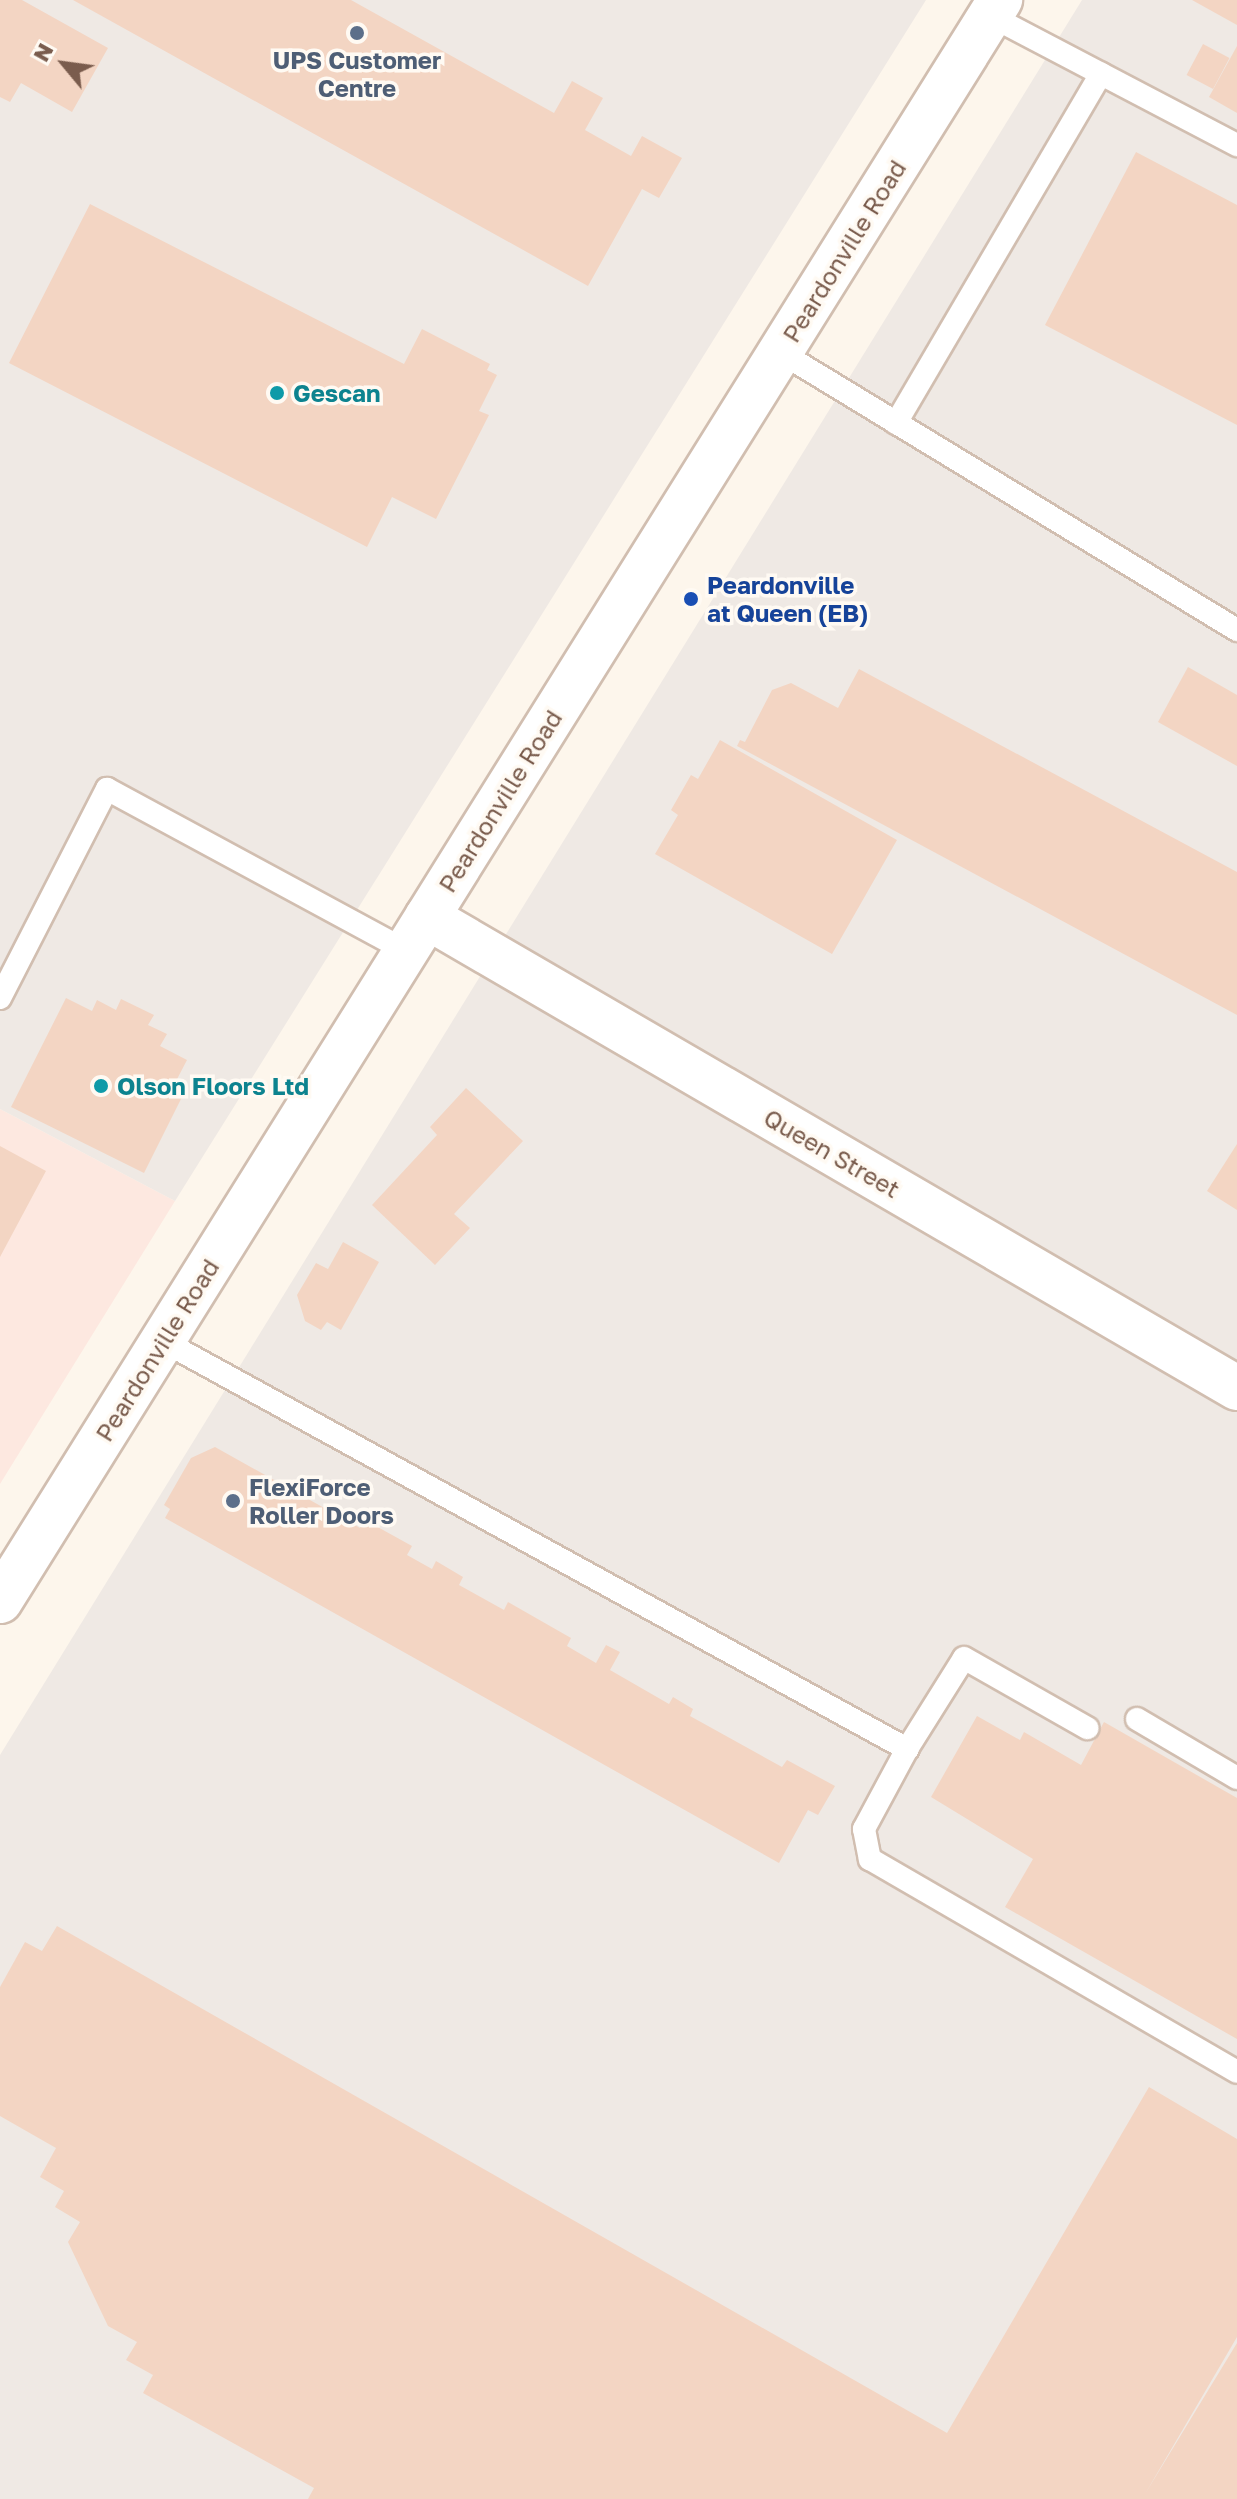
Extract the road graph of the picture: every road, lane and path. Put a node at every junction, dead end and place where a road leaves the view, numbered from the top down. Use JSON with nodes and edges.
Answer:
{"nodes":[{"id":1,"x":996,"y":8,"type":"edge"},
{"id":2,"x":1101,"y":74,"type":"junction"},
{"id":3,"x":1237,"y":145,"type":"edge"},
{"id":4,"x":780,"y":352,"type":"junction"},
{"id":5,"x":896,"y":423,"type":"junction"},
{"id":6,"x":1237,"y":630,"type":"edge"},
{"id":7,"x":417,"y":934,"type":"junction"},
{"id":8,"x":0,"y":998,"type":"edge"},
{"id":9,"x":163,"y":1341,"type":"junction"},
{"id":10,"x":1237,"y":1388,"type":"edge"},
{"id":11,"x":0,"y":1601,"type":"edge"},
{"id":12,"x":1137,"y":1719,"type":"dead end"},
{"id":13,"x":1087,"y":1728,"type":"dead end"},
{"id":14,"x":907,"y":1749,"type":"junction"},
{"id":15,"x":1237,"y":1778,"type":"edge"},
{"id":16,"x":1237,"y":2072,"type":"edge"}],
"edges":[{"from":1,"to":2,"type":"lane"},
{"from":1,"to":4,"type":"main road","name":"Peardonville Road"},
{"from":2,"to":3,"type":"lane"},
{"from":2,"to":5,"type":"lane"},
{"from":4,"to":5,"type":"lane"},
{"from":4,"to":7,"type":"main road","name":"Peardonville Road"},
{"from":5,"to":6,"type":"lane"},
{"from":7,"to":8,"type":"lane"},
{"from":7,"to":9,"type":"main road","name":"Peardonville Road"},
{"from":7,"to":10,"type":"main road","name":"Queen Street"},
{"from":9,"to":11,"type":"main road","name":"Peardonville Road"},
{"from":9,"to":14,"type":"lane"},
{"from":12,"to":15,"type":"lane"},
{"from":13,"to":14,"type":"lane"},
{"from":14,"to":16,"type":"lane"}]}
